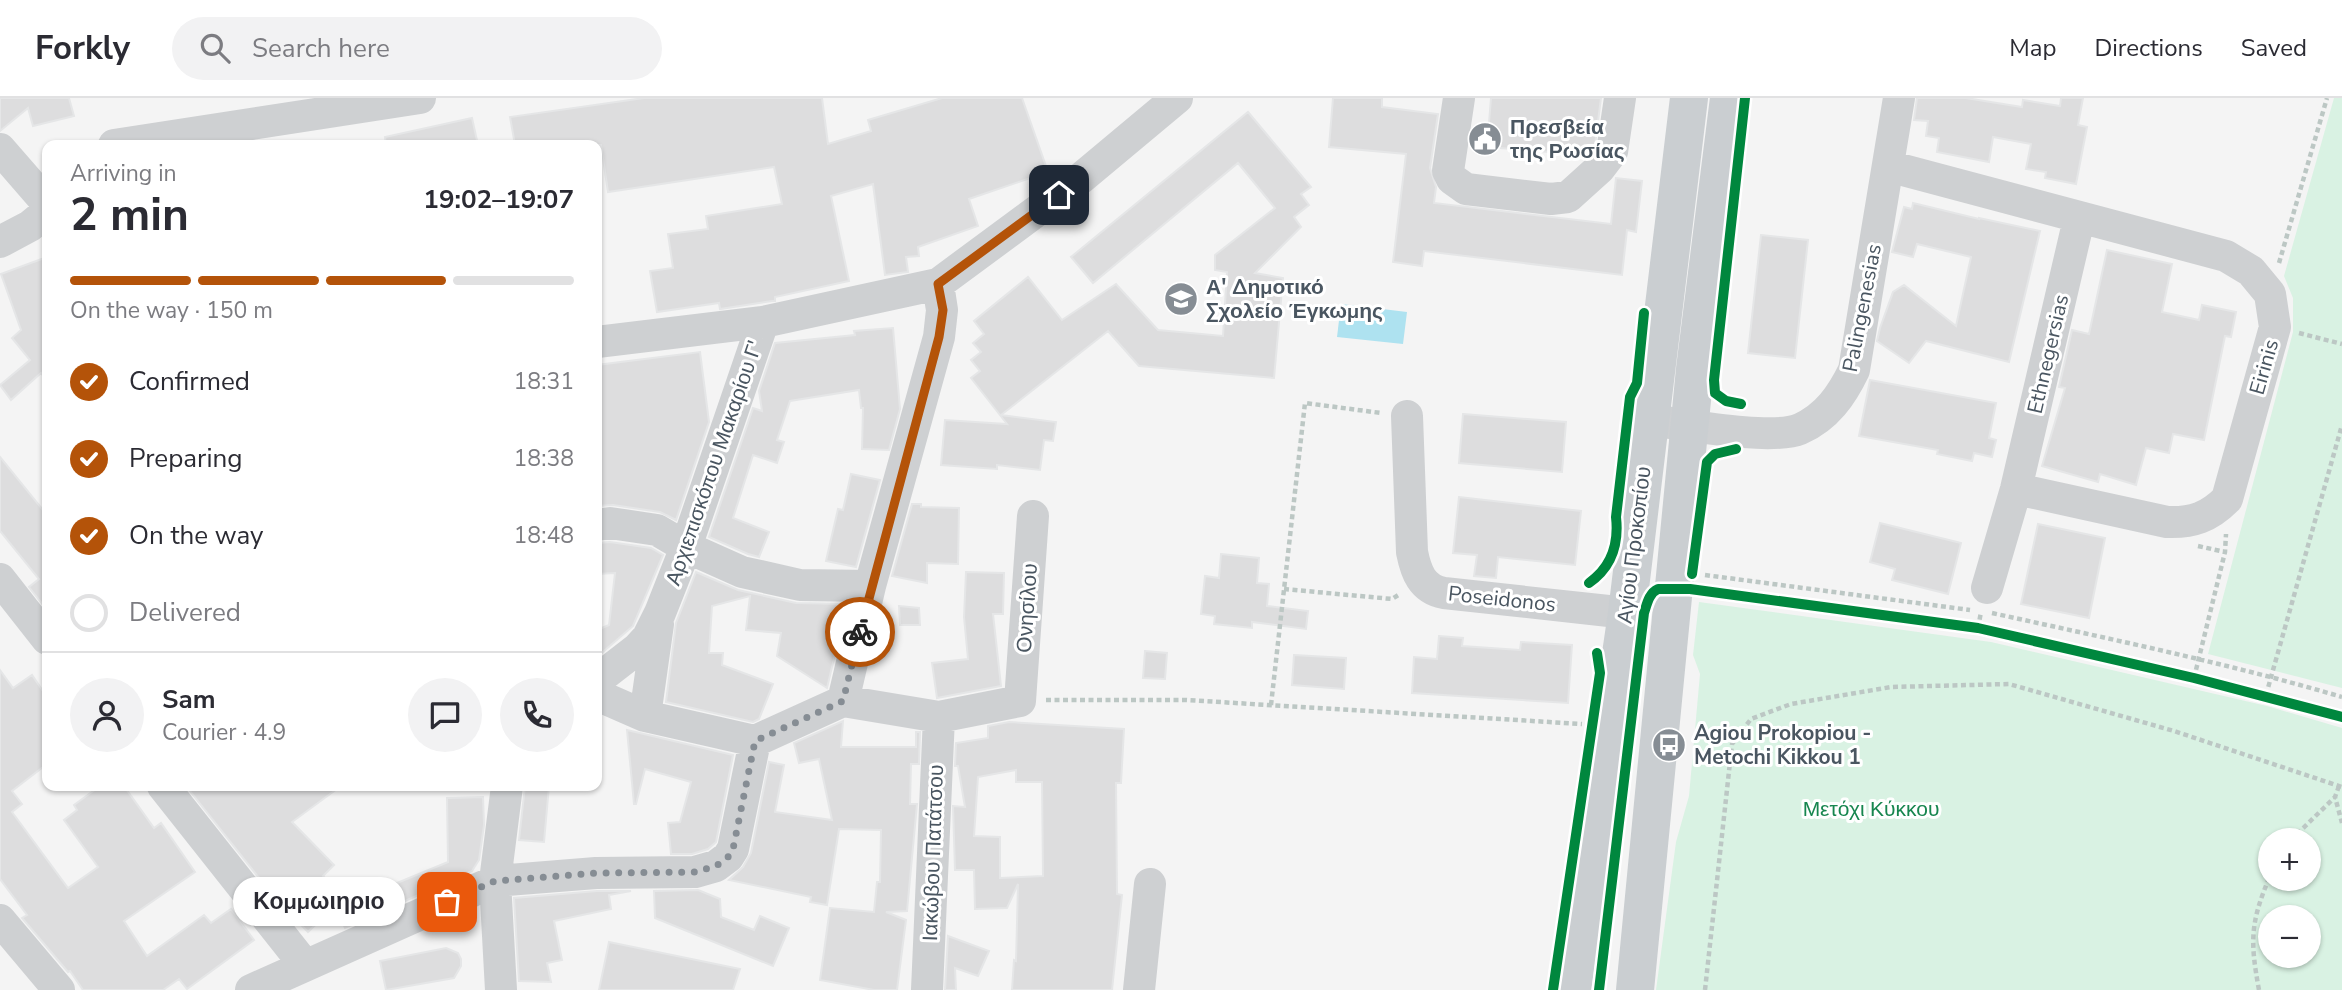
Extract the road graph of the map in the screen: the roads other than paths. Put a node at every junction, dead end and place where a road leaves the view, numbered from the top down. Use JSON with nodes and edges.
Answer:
{"nodes":[{"id":1,"x":420,"y":98,"type":"edge"},
{"id":2,"x":1177,"y":98,"type":"edge"},
{"id":3,"x":1459,"y":98,"type":"edge"},
{"id":4,"x":1620,"y":98,"type":"edge"},
{"id":5,"x":1689,"y":98,"type":"edge"},
{"id":6,"x":1729,"y":98,"type":"edge"},
{"id":7,"x":1899,"y":98,"type":"edge"},
{"id":8,"x":147,"y":140,"type":"edge"},
{"id":9,"x":0,"y":149,"type":"edge"},
{"id":10,"x":1888,"y":166,"type":"junction"},
{"id":11,"x":37,"y":172,"type":"edge"},
{"id":12,"x":42,"y":216,"type":"edge"},
{"id":13,"x":2079,"y":219,"type":"junction"},
{"id":14,"x":0,"y":242,"type":"edge"},
{"id":15,"x":938,"y":284,"type":"junction"},
{"id":16,"x":763,"y":322,"type":"junction"},
{"id":17,"x":602,"y":341,"type":"edge"},
{"id":18,"x":1407,"y":416,"type":"road end"},
{"id":19,"x":1649,"y":420,"type":"junction"},
{"id":20,"x":1690,"y":425,"type":"junction"},
{"id":21,"x":2016,"y":489,"type":"junction"},
{"id":22,"x":1033,"y":516,"type":"dead end"},
{"id":23,"x":602,"y":524,"type":"edge"},
{"id":24,"x":686,"y":547,"type":"junction"},
{"id":25,"x":0,"y":579,"type":"edge"},
{"id":26,"x":870,"y":586,"type":"junction"},
{"id":27,"x":1984,"y":599,"type":"road end"},
{"id":28,"x":660,"y":613,"type":"junction"},
{"id":29,"x":1627,"y":613,"type":"junction"},
{"id":30,"x":42,"y":633,"type":"edge"},
{"id":31,"x":602,"y":676,"type":"edge"},
{"id":32,"x":602,"y":697,"type":"edge"},
{"id":33,"x":843,"y":701,"type":"junction"},
{"id":34,"x":645,"y":716,"type":"junction"},
{"id":35,"x":939,"y":717,"type":"junction"},
{"id":36,"x":755,"y":741,"type":"junction"},
{"id":37,"x":167,"y":791,"type":"edge"},
{"id":38,"x":506,"y":791,"type":"edge"},
{"id":39,"x":495,"y":881,"type":"junction"},
{"id":40,"x":1150,"y":884,"type":"dead end"},
{"id":41,"x":0,"y":920,"type":"edge"},
{"id":42,"x":304,"y":964,"type":"junction"},
{"id":43,"x":504,"y":989,"type":"edge"},
{"id":44,"x":59,"y":990,"type":"edge"},
{"id":45,"x":251,"y":990,"type":"edge"},
{"id":46,"x":927,"y":990,"type":"edge"},
{"id":47,"x":1139,"y":990,"type":"edge"},
{"id":48,"x":1572,"y":990,"type":"edge"},
{"id":49,"x":1634,"y":990,"type":"edge"}],
"edges":[{"from":1,"to":8,"type":"street"},
{"from":2,"to":15,"type":"street","name":"Αρχιεπισκόπου Μακαρίου Γ'"},
{"from":3,"to":4,"type":"street"},
{"from":5,"to":19,"type":"main road","name":"Αγίου Προκοπίου"},
{"from":6,"to":20,"type":"main road","name":"Αγίου Προκοπίου"},
{"from":7,"to":10,"type":"street","name":"Palingenesias"},
{"from":9,"to":11,"type":"street"},
{"from":10,"to":13,"type":"street"},
{"from":10,"to":20,"type":"street","name":"Palingenesias"},
{"from":12,"to":14,"type":"street"},
{"from":13,"to":21,"type":"street","name":"Ethnegersias"},
{"from":13,"to":21,"type":"street","name":"Eirinis"},
{"from":15,"to":16,"type":"street","name":"Αρχιεπισκόπου Μακαρίου Γ'"},
{"from":15,"to":26,"type":"street"},
{"from":16,"to":17,"type":"street"},
{"from":16,"to":24,"type":"street","name":"Αρχιεπισκόπου Μακαρίου Γ'"},
{"from":18,"to":29,"type":"street","name":"Poseidonos"},
{"from":19,"to":20,"type":"street","name":"Palingenesias"},
{"from":19,"to":29,"type":"main road","name":"Αγίου Προκοπίου"},
{"from":20,"to":49,"type":"main road","name":"Αγίου Προκοπίου"},
{"from":21,"to":27,"type":"street","name":"Ethnegersias"},
{"from":22,"to":35,"type":"street","name":"Ονησίλου"},
{"from":23,"to":24,"type":"street"},
{"from":24,"to":26,"type":"street"},
{"from":24,"to":28,"type":"street","name":"Αρχιεπισκόπου Μακαρίου Γ'"},
{"from":25,"to":30,"type":"street"},
{"from":26,"to":33,"type":"street"},
{"from":28,"to":31,"type":"street","name":"Αρχιεπισκόπου Μακαρίου Γ'"},
{"from":28,"to":34,"type":"street"},
{"from":29,"to":48,"type":"main road","name":"Αγίου Προκοπίου"},
{"from":32,"to":34,"type":"street"},
{"from":33,"to":35,"type":"street"},
{"from":33,"to":36,"type":"street"},
{"from":34,"to":36,"type":"street"},
{"from":35,"to":46,"type":"street","name":"Ιακώβου Πατάτσου"},
{"from":36,"to":39,"type":"street"},
{"from":37,"to":42,"type":"street"},
{"from":38,"to":39,"type":"street"},
{"from":39,"to":42,"type":"street"},
{"from":39,"to":43,"type":"street"},
{"from":40,"to":47,"type":"street"},
{"from":41,"to":44,"type":"street"},
{"from":42,"to":45,"type":"street"}]}
